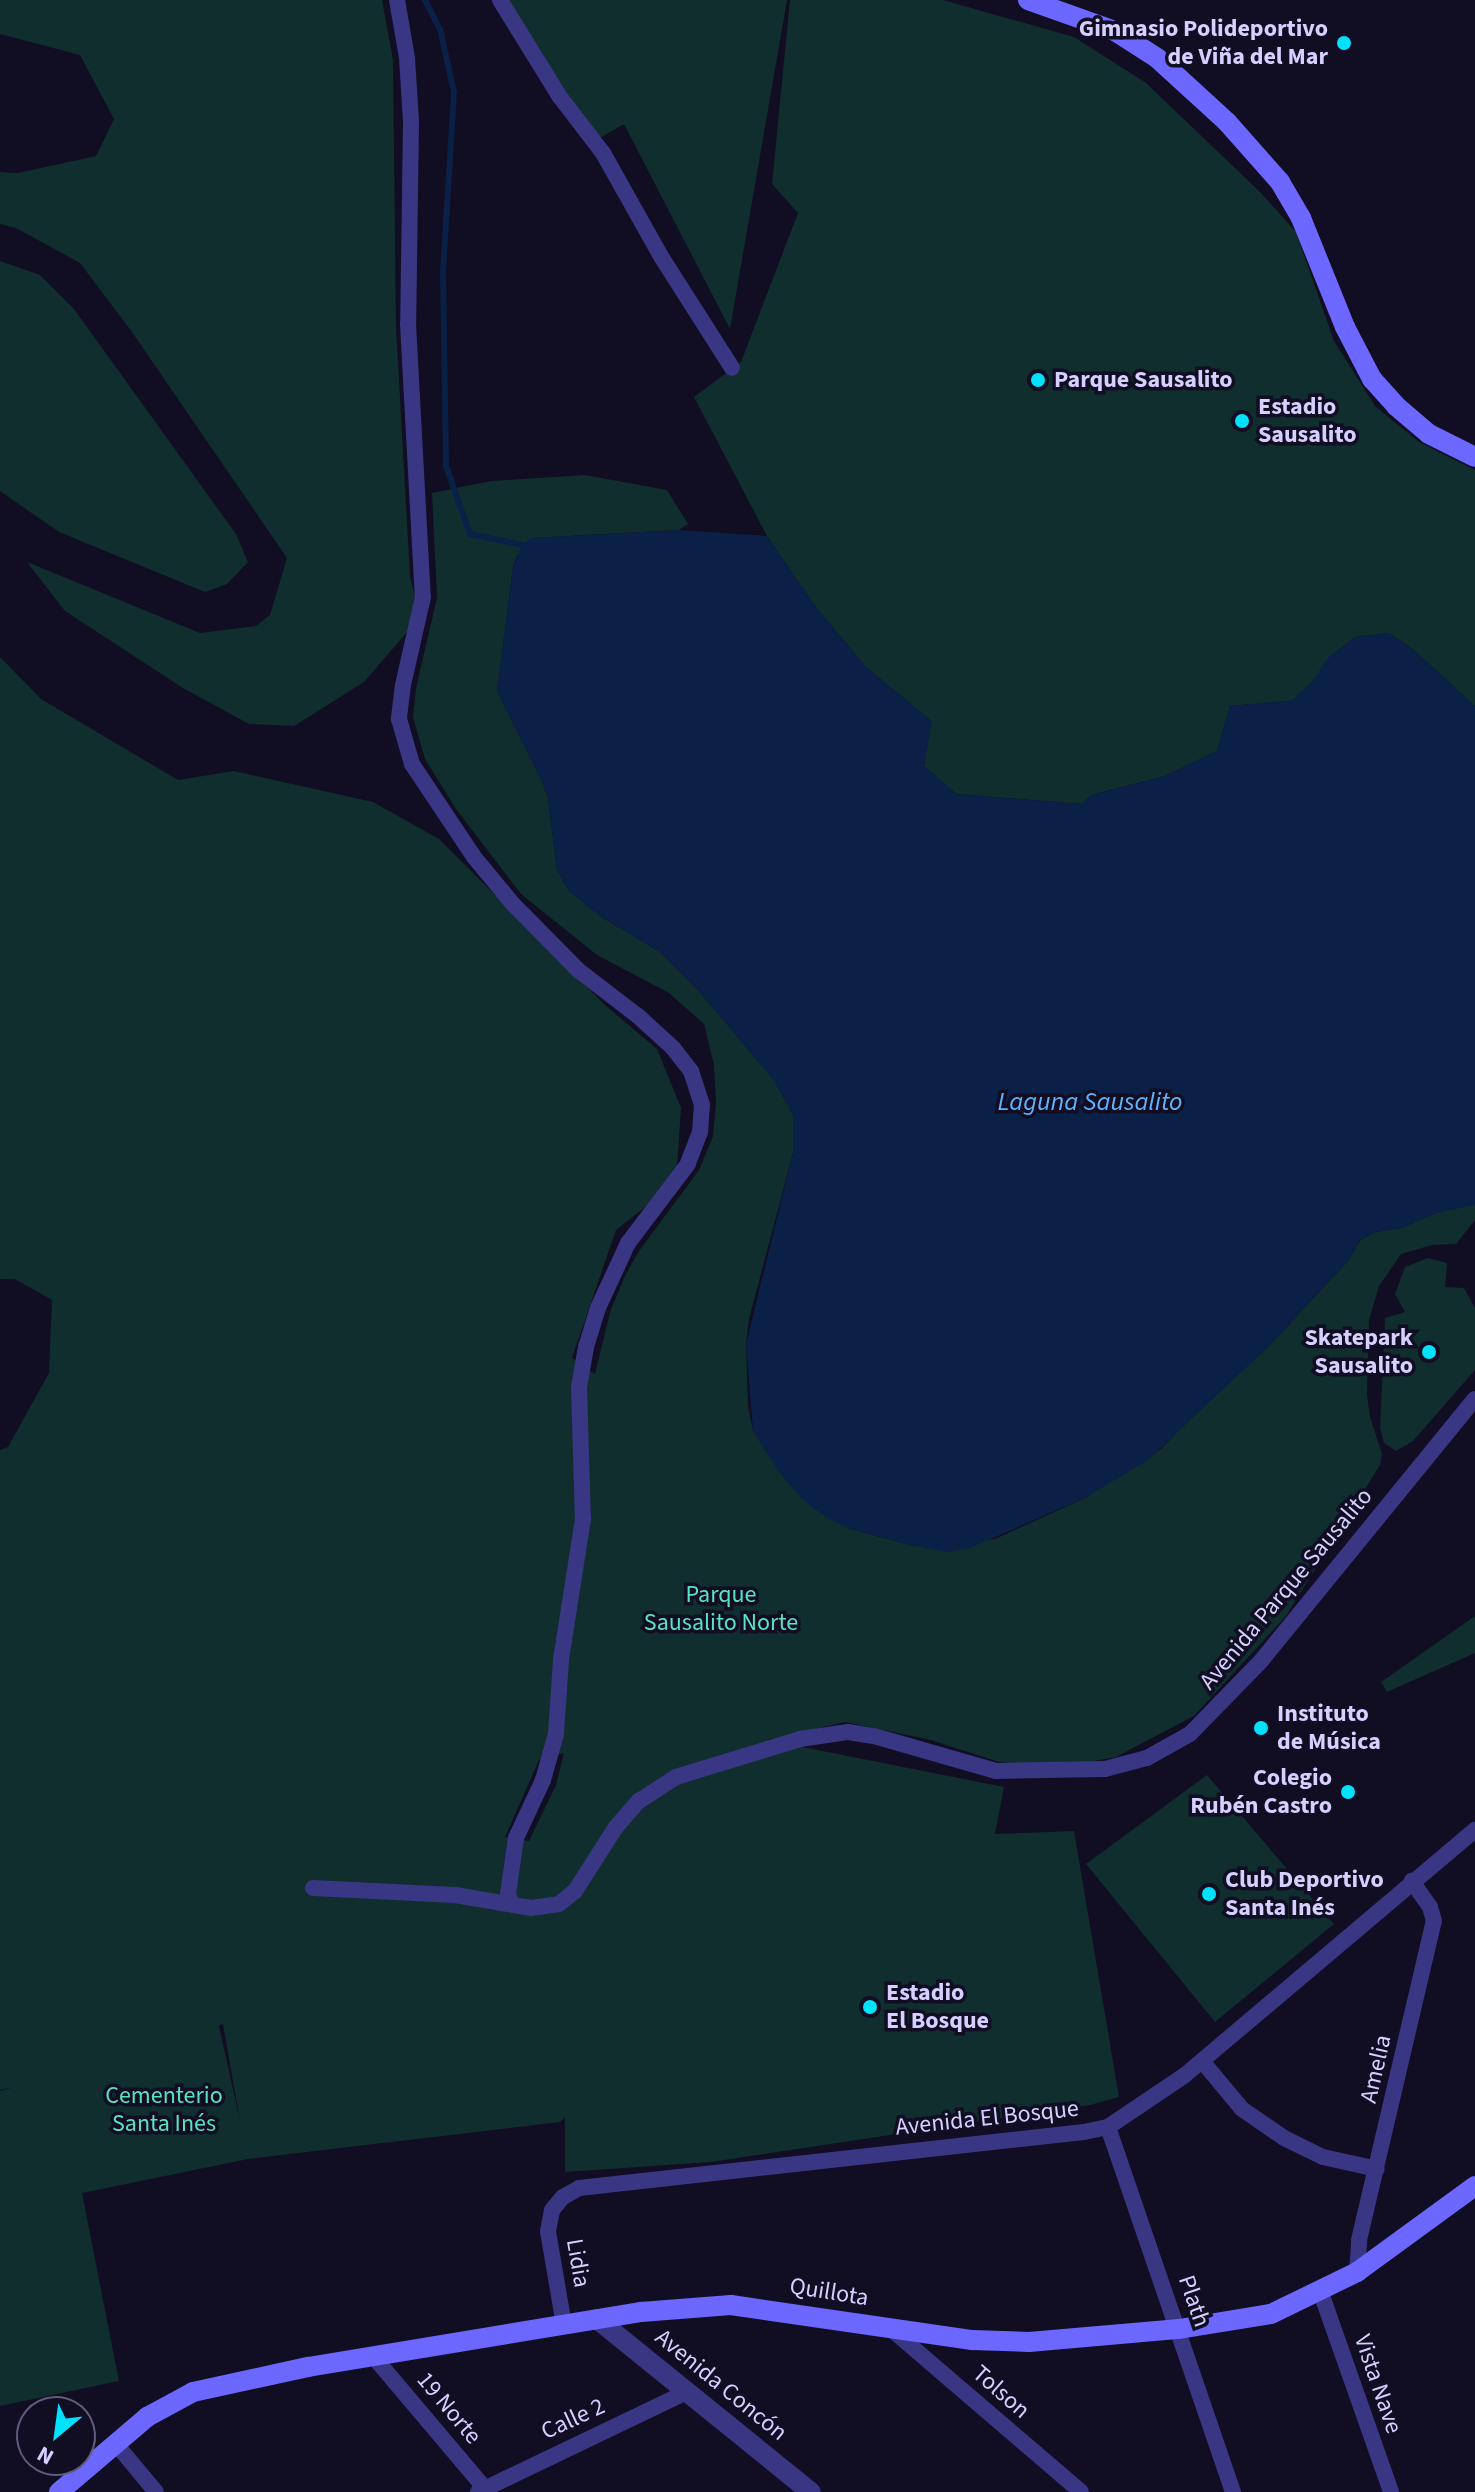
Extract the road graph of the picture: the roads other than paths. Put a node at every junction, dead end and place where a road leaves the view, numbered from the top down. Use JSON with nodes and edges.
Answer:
{"nodes":[{"id":1,"x":397,"y":0,"type":"edge"},
{"id":2,"x":500,"y":0,"type":"edge"},
{"id":3,"x":1028,"y":0,"type":"edge"},
{"id":4,"x":732,"y":368,"type":"dead end"},
{"id":5,"x":1475,"y":457,"type":"edge"},
{"id":6,"x":1475,"y":1399,"type":"edge"},
{"id":7,"x":1475,"y":1830,"type":"edge"},
{"id":8,"x":1412,"y":1881,"type":"junction"},
{"id":9,"x":313,"y":1888,"type":"dead end"},
{"id":10,"x":511,"y":1902,"type":"junction"},
{"id":11,"x":1202,"y":2061,"type":"junction"},
{"id":12,"x":1108,"y":2127,"type":"junction"},
{"id":13,"x":1377,"y":2169,"type":"junction"},
{"id":14,"x":1475,"y":2186,"type":"edge"},
{"id":15,"x":552,"y":2210,"type":"joint"},
{"id":16,"x":1357,"y":2272,"type":"junction"},
{"id":17,"x":1321,"y":2293,"type":"junction"},
{"id":18,"x":597,"y":2319,"type":"junction"},
{"id":19,"x":564,"y":2325,"type":"junction"},
{"id":20,"x":891,"y":2329,"type":"junction"},
{"id":21,"x":1179,"y":2329,"type":"junction"},
{"id":22,"x":373,"y":2356,"type":"junction"},
{"id":23,"x":689,"y":2391,"type":"junction"},
{"id":24,"x":116,"y":2444,"type":"junction"},
{"id":25,"x":483,"y":2490,"type":"edge"},
{"id":26,"x":59,"y":2492,"type":"edge"},
{"id":27,"x":156,"y":2492,"type":"edge"},
{"id":28,"x":811,"y":2492,"type":"edge"},
{"id":29,"x":1081,"y":2492,"type":"edge"},
{"id":30,"x":1233,"y":2492,"type":"edge"},
{"id":31,"x":1391,"y":2492,"type":"edge"}],
"edges":[{"from":1,"to":10,"type":"street"},
{"from":2,"to":4,"type":"street"},
{"from":3,"to":5,"type":"main road"},
{"from":6,"to":10,"type":"street","name":"Avenida Parque Sausalito"},
{"from":7,"to":8,"type":"street","name":"Avenida El Bosque"},
{"from":8,"to":11,"type":"street","name":"Avenida El Bosque"},
{"from":8,"to":13,"type":"street","name":"Amelia"},
{"from":9,"to":10,"type":"street","name":"Avenida Parque Sausalito"},
{"from":11,"to":12,"type":"street","name":"Avenida El Bosque"},
{"from":11,"to":13,"type":"street"},
{"from":12,"to":15,"type":"street","name":"Avenida El Bosque"},
{"from":12,"to":21,"type":"street","name":"Plath"},
{"from":13,"to":16,"type":"street","name":"Amelia"},
{"from":14,"to":16,"type":"main road","name":"Quillota"},
{"from":15,"to":19,"type":"street","name":"Lidia"},
{"from":16,"to":17,"type":"main road","name":"Quillota"},
{"from":17,"to":21,"type":"main road","name":"Quillota"},
{"from":17,"to":31,"type":"street","name":"Vista Nave"},
{"from":18,"to":19,"type":"main road","name":"Quillota"},
{"from":18,"to":20,"type":"main road","name":"Quillota"},
{"from":18,"to":23,"type":"street","name":"Avenida Concón"},
{"from":19,"to":22,"type":"main road","name":"Quillota"},
{"from":20,"to":21,"type":"main road","name":"Quillota"},
{"from":20,"to":29,"type":"street","name":"Tolson"},
{"from":21,"to":30,"type":"street","name":"Plath"},
{"from":22,"to":24,"type":"main road","name":"Quillota"},
{"from":22,"to":25,"type":"street","name":"19 Norte"},
{"from":23,"to":25,"type":"street","name":"Calle 2"},
{"from":23,"to":28,"type":"street","name":"Avenida Concón"},
{"from":24,"to":26,"type":"main road","name":"Quillota"},
{"from":24,"to":27,"type":"street"}]}
